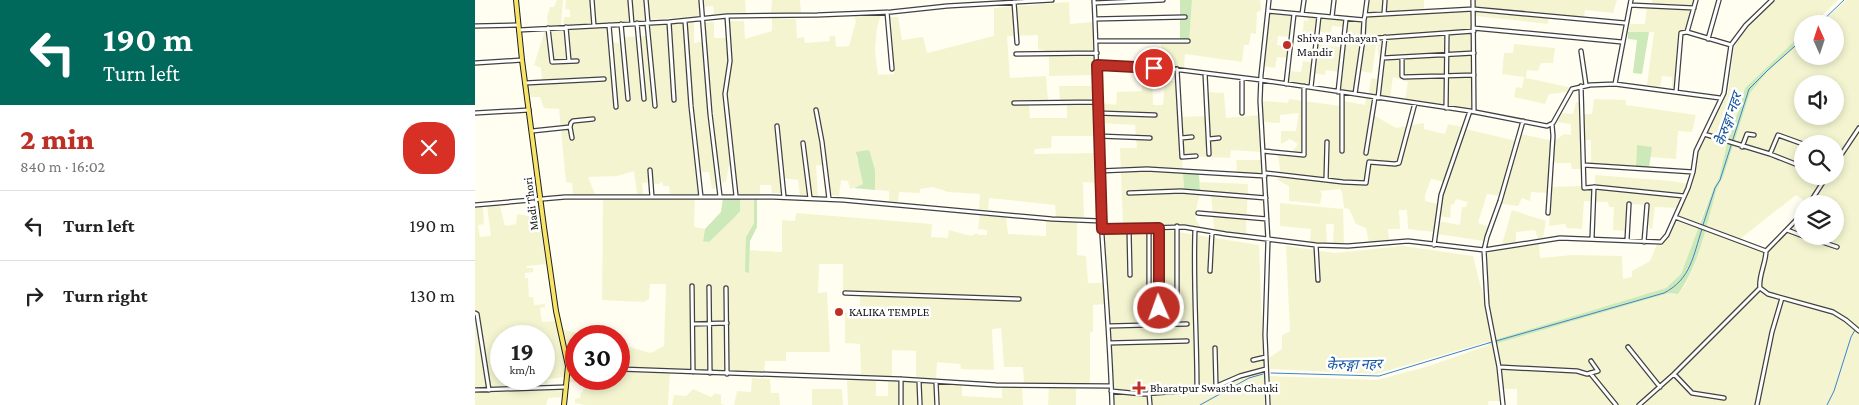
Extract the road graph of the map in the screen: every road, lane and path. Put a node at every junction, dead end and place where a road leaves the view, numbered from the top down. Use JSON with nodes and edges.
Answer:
{"nodes":[{"id":1,"x":516,"y":0,"type":"edge"},
{"id":2,"x":592,"y":0,"type":"edge"},
{"id":3,"x":630,"y":0,"type":"edge"},
{"id":4,"x":646,"y":0,"type":"edge"},
{"id":5,"x":701,"y":0,"type":"edge"},
{"id":6,"x":1052,"y":0,"type":"edge"},
{"id":7,"x":1163,"y":0,"type":"edge"},
{"id":8,"x":1269,"y":0,"type":"edge"},
{"id":9,"x":1304,"y":0,"type":"edge"},
{"id":10,"x":1334,"y":0,"type":"edge"},
{"id":11,"x":1367,"y":0,"type":"edge"},
{"id":12,"x":1385,"y":0,"type":"edge"},
{"id":13,"x":1473,"y":0,"type":"edge"},
{"id":14,"x":1631,"y":0,"type":"edge"},
{"id":15,"x":1696,"y":0,"type":"edge"},
{"id":16,"x":1719,"y":0,"type":"edge"},
{"id":17,"x":1772,"y":0,"type":"edge"},
{"id":18,"x":1022,"y":1,"type":"edge"},
{"id":19,"x":1014,"y":2,"type":"junction"},
{"id":20,"x":1094,"y":2,"type":"edge"},
{"id":21,"x":1629,"y":5,"type":"junction"},
{"id":22,"x":1694,"y":8,"type":"junction"},
{"id":23,"x":1473,"y":9,"type":"junction"},
{"id":24,"x":1268,"y":11,"type":"junction"},
{"id":25,"x":887,"y":12,"type":"junction"},
{"id":26,"x":1294,"y":14,"type":"junction"},
{"id":27,"x":1302,"y":14,"type":"junction"},
{"id":28,"x":1384,"y":14,"type":"junction"},
{"id":29,"x":727,"y":16,"type":"junction"},
{"id":30,"x":1319,"y":16,"type":"junction"},
{"id":31,"x":1185,"y":17,"type":"dead end"},
{"id":32,"x":1332,"y":17,"type":"junction"},
{"id":33,"x":1095,"y":18,"type":"junction"},
{"id":34,"x":1365,"y":18,"type":"junction"},
{"id":35,"x":703,"y":19,"type":"junction"},
{"id":36,"x":1346,"y":19,"type":"junction"},
{"id":37,"x":685,"y":21,"type":"junction"},
{"id":38,"x":669,"y":22,"type":"junction"},
{"id":39,"x":1625,"y":22,"type":"junction"},
{"id":40,"x":634,"y":23,"type":"junction"},
{"id":41,"x":647,"y":23,"type":"junction"},
{"id":42,"x":621,"y":24,"type":"junction"},
{"id":43,"x":609,"y":25,"type":"junction"},
{"id":44,"x":475,"y":26,"type":"edge"},
{"id":45,"x":594,"y":26,"type":"junction"},
{"id":46,"x":566,"y":27,"type":"junction"},
{"id":47,"x":518,"y":28,"type":"junction"},
{"id":48,"x":547,"y":28,"type":"junction"},
{"id":49,"x":1473,"y":29,"type":"junction"},
{"id":50,"x":1687,"y":32,"type":"junction"},
{"id":51,"x":1447,"y":33,"type":"junction"},
{"id":52,"x":1385,"y":37,"type":"junction"},
{"id":53,"x":1707,"y":38,"type":"junction"},
{"id":54,"x":1363,"y":39,"type":"junction"},
{"id":55,"x":1096,"y":41,"type":"junction"},
{"id":56,"x":1188,"y":41,"type":"dead end"},
{"id":57,"x":1622,"y":42,"type":"junction"},
{"id":58,"x":1017,"y":43,"type":"dead end"},
{"id":59,"x":1731,"y":45,"type":"junction"},
{"id":60,"x":1581,"y":51,"type":"dead end"},
{"id":61,"x":1097,"y":53,"type":"junction"},
{"id":62,"x":1473,"y":53,"type":"junction"},
{"id":63,"x":1017,"y":54,"type":"dead end"},
{"id":64,"x":1447,"y":54,"type":"junction"},
{"id":65,"x":1401,"y":57,"type":"junction"},
{"id":66,"x":1383,"y":58,"type":"junction"},
{"id":67,"x":522,"y":60,"type":"junction"},
{"id":68,"x":569,"y":61,"type":"junction"},
{"id":69,"x":577,"y":61,"type":"dead end"},
{"id":70,"x":475,"y":63,"type":"edge"},
{"id":71,"x":1097,"y":65,"type":"junction"},
{"id":72,"x":892,"y":69,"type":"dead end"},
{"id":73,"x":1177,"y":69,"type":"junction"},
{"id":74,"x":1205,"y":73,"type":"junction"},
{"id":75,"x":1474,"y":75,"type":"junction"},
{"id":76,"x":1447,"y":76,"type":"junction"},
{"id":77,"x":1242,"y":78,"type":"junction"},
{"id":78,"x":604,"y":79,"type":"dead end"},
{"id":79,"x":1261,"y":80,"type":"junction"},
{"id":80,"x":525,"y":84,"type":"junction"},
{"id":81,"x":1286,"y":84,"type":"junction"},
{"id":82,"x":1615,"y":84,"type":"junction"},
{"id":83,"x":1586,"y":85,"type":"junction"},
{"id":84,"x":1304,"y":86,"type":"junction"},
{"id":85,"x":1581,"y":86,"type":"junction"},
{"id":86,"x":1311,"y":88,"type":"junction"},
{"id":87,"x":1340,"y":92,"type":"junction"},
{"id":88,"x":1675,"y":92,"type":"junction"},
{"id":89,"x":1355,"y":94,"type":"junction"},
{"id":90,"x":1376,"y":97,"type":"junction"},
{"id":91,"x":1721,"y":98,"type":"junction"},
{"id":92,"x":628,"y":99,"type":"dead end"},
{"id":93,"x":644,"y":99,"type":"dead end"},
{"id":94,"x":674,"y":100,"type":"dead end"},
{"id":95,"x":1098,"y":102,"type":"junction"},
{"id":96,"x":1014,"y":103,"type":"dead end"},
{"id":97,"x":1415,"y":103,"type":"junction"},
{"id":98,"x":617,"y":106,"type":"dead end"},
{"id":99,"x":655,"y":106,"type":"dead end"},
{"id":100,"x":1446,"y":108,"type":"junction"},
{"id":101,"x":529,"y":110,"type":"junction"},
{"id":102,"x":816,"y":110,"type":"dead end"},
{"id":103,"x":1472,"y":112,"type":"junction"},
{"id":104,"x":475,"y":113,"type":"edge"},
{"id":105,"x":1098,"y":113,"type":"junction"},
{"id":106,"x":1242,"y":113,"type":"dead end"},
{"id":107,"x":1155,"y":115,"type":"dead end"},
{"id":108,"x":593,"y":119,"type":"dead end"},
{"id":109,"x":1523,"y":121,"type":"junction"},
{"id":110,"x":1552,"y":124,"type":"junction"},
{"id":111,"x":777,"y":126,"type":"dead end"},
{"id":112,"x":571,"y":127,"type":"junction"},
{"id":113,"x":1859,"y":128,"type":"edge"},
{"id":114,"x":532,"y":131,"type":"junction"},
{"id":115,"x":1704,"y":134,"type":"junction"},
{"id":116,"x":1098,"y":136,"type":"junction"},
{"id":117,"x":1754,"y":136,"type":"dead end"},
{"id":118,"x":1192,"y":137,"type":"dead end"},
{"id":119,"x":572,"y":138,"type":"dead end"},
{"id":120,"x":1151,"y":138,"type":"dead end"},
{"id":121,"x":1181,"y":138,"type":"junction"},
{"id":122,"x":1209,"y":138,"type":"junction"},
{"id":123,"x":1219,"y":138,"type":"dead end"},
{"id":124,"x":1794,"y":141,"type":"edge"},
{"id":125,"x":1327,"y":142,"type":"dead end"},
{"id":126,"x":803,"y":143,"type":"dead end"},
{"id":127,"x":1742,"y":147,"type":"junction"},
{"id":128,"x":1844,"y":148,"type":"edge"},
{"id":129,"x":1263,"y":150,"type":"junction"},
{"id":130,"x":1343,"y":151,"type":"dead end"},
{"id":131,"x":1366,"y":153,"type":"dead end"},
{"id":132,"x":1209,"y":154,"type":"dead end"},
{"id":133,"x":1770,"y":154,"type":"junction"},
{"id":134,"x":1196,"y":156,"type":"dead end"},
{"id":135,"x":1794,"y":163,"type":"edge"},
{"id":136,"x":1584,"y":165,"type":"junction"},
{"id":137,"x":650,"y":170,"type":"dead end"},
{"id":138,"x":1099,"y":171,"type":"junction"},
{"id":139,"x":1693,"y":172,"type":"junction"},
{"id":140,"x":1265,"y":174,"type":"junction"},
{"id":141,"x":1326,"y":180,"type":"junction"},
{"id":142,"x":1594,"y":187,"type":"junction"},
{"id":143,"x":1129,"y":193,"type":"dead end"},
{"id":144,"x":720,"y":196,"type":"junction"},
{"id":145,"x":736,"y":196,"type":"junction"},
{"id":146,"x":1685,"y":196,"type":"junction"},
{"id":147,"x":652,"y":197,"type":"junction"},
{"id":148,"x":701,"y":197,"type":"junction"},
{"id":149,"x":784,"y":197,"type":"junction"},
{"id":150,"x":810,"y":198,"type":"junction"},
{"id":151,"x":1266,"y":198,"type":"junction"},
{"id":152,"x":541,"y":199,"type":"junction"},
{"id":153,"x":829,"y":199,"type":"junction"},
{"id":154,"x":1629,"y":204,"type":"dead end"},
{"id":155,"x":475,"y":205,"type":"edge"},
{"id":156,"x":1647,"y":205,"type":"dead end"},
{"id":157,"x":1198,"y":213,"type":"dead end"},
{"id":158,"x":1548,"y":213,"type":"dead end"},
{"id":159,"x":1675,"y":216,"type":"junction"},
{"id":160,"x":1267,"y":219,"type":"junction"},
{"id":161,"x":1101,"y":221,"type":"junction"},
{"id":162,"x":1794,"y":223,"type":"edge"},
{"id":163,"x":1177,"y":226,"type":"junction"},
{"id":164,"x":1149,"y":228,"type":"junction"},
{"id":165,"x":1159,"y":228,"type":"junction"},
{"id":166,"x":1102,"y":229,"type":"junction"},
{"id":167,"x":1129,"y":229,"type":"junction"},
{"id":168,"x":1195,"y":229,"type":"junction"},
{"id":169,"x":1787,"y":230,"type":"junction"},
{"id":170,"x":1212,"y":232,"type":"junction"},
{"id":171,"x":1794,"y":233,"type":"edge"},
{"id":172,"x":1592,"y":238,"type":"junction"},
{"id":173,"x":1268,"y":240,"type":"junction"},
{"id":174,"x":1627,"y":240,"type":"junction"},
{"id":175,"x":1643,"y":242,"type":"junction"},
{"id":176,"x":1316,"y":245,"type":"junction"},
{"id":177,"x":1434,"y":245,"type":"junction"},
{"id":178,"x":1832,"y":245,"type":"edge"},
{"id":179,"x":1837,"y":247,"type":"dead end"},
{"id":180,"x":1484,"y":250,"type":"junction"},
{"id":181,"x":1766,"y":250,"type":"junction"},
{"id":182,"x":1210,"y":271,"type":"dead end"},
{"id":183,"x":1130,"y":276,"type":"dead end"},
{"id":184,"x":1318,"y":280,"type":"dead end"},
{"id":185,"x":1149,"y":284,"type":"dead end"},
{"id":186,"x":692,"y":286,"type":"dead end"},
{"id":187,"x":709,"y":287,"type":"dead end"},
{"id":188,"x":726,"y":288,"type":"dead end"},
{"id":189,"x":1760,"y":288,"type":"junction"},
{"id":190,"x":845,"y":293,"type":"dead end"},
{"id":191,"x":1782,"y":298,"type":"junction"},
{"id":192,"x":1019,"y":299,"type":"dead end"},
{"id":193,"x":1177,"y":307,"type":"dead end"},
{"id":194,"x":1159,"y":308,"type":"dead end"},
{"id":195,"x":475,"y":313,"type":"edge"},
{"id":196,"x":709,"y":323,"type":"junction"},
{"id":197,"x":727,"y":323,"type":"junction"},
{"id":198,"x":693,"y":324,"type":"junction"},
{"id":199,"x":1187,"y":324,"type":"dead end"},
{"id":200,"x":1109,"y":326,"type":"junction"},
{"id":201,"x":1859,"y":331,"type":"edge"},
{"id":202,"x":1187,"y":341,"type":"dead end"},
{"id":203,"x":1109,"y":343,"type":"junction"},
{"id":204,"x":1628,"y":347,"type":"dead end"},
{"id":205,"x":1215,"y":348,"type":"dead end"},
{"id":206,"x":565,"y":351,"type":"edge"},
{"id":207,"x":1266,"y":357,"type":"junction"},
{"id":208,"x":1253,"y":360,"type":"dead end"},
{"id":209,"x":1591,"y":361,"type":"dead end"},
{"id":210,"x":1499,"y":367,"type":"junction"},
{"id":211,"x":630,"y":369,"type":"edge"},
{"id":212,"x":1266,"y":369,"type":"junction"},
{"id":213,"x":693,"y":372,"type":"junction"},
{"id":214,"x":710,"y":373,"type":"junction"},
{"id":215,"x":1590,"y":373,"type":"junction"},
{"id":216,"x":727,"y":374,"type":"junction"},
{"id":217,"x":1674,"y":374,"type":"junction"},
{"id":218,"x":901,"y":379,"type":"junction"},
{"id":219,"x":919,"y":380,"type":"junction"},
{"id":220,"x":936,"y":382,"type":"junction"},
{"id":221,"x":1111,"y":386,"type":"junction"},
{"id":222,"x":1216,"y":386,"type":"junction"},
{"id":223,"x":1660,"y":387,"type":"junction"},
{"id":224,"x":565,"y":388,"type":"edge"},
{"id":225,"x":1197,"y":389,"type":"junction"},
{"id":226,"x":475,"y":390,"type":"edge"},
{"id":227,"x":489,"y":390,"type":"junction"},
{"id":228,"x":566,"y":390,"type":"edge"},
{"id":229,"x":1111,"y":391,"type":"junction"},
{"id":230,"x":1149,"y":393,"type":"junction"},
{"id":231,"x":1724,"y":398,"type":"dead end"},
{"id":232,"x":564,"y":405,"type":"edge"},
{"id":233,"x":901,"y":405,"type":"edge"},
{"id":234,"x":920,"y":405,"type":"edge"},
{"id":235,"x":937,"y":405,"type":"edge"},
{"id":236,"x":1112,"y":405,"type":"edge"},
{"id":237,"x":1150,"y":405,"type":"edge"},
{"id":238,"x":1268,"y":405,"type":"edge"},
{"id":239,"x":1503,"y":405,"type":"edge"},
{"id":240,"x":1616,"y":405,"type":"edge"},
{"id":241,"x":1639,"y":405,"type":"edge"},
{"id":242,"x":1757,"y":405,"type":"edge"}],
"edges":[{"from":1,"to":47,"type":"main road","name":"Madi Thori"},
{"from":2,"to":45,"type":"street"},
{"from":3,"to":40,"type":"street"},
{"from":4,"to":41,"type":"street"},
{"from":5,"to":35,"type":"street"},
{"from":6,"to":18,"type":"street"},
{"from":7,"to":20,"type":"street"},
{"from":8,"to":24,"type":"street"},
{"from":9,"to":27,"type":"street"},
{"from":10,"to":32,"type":"street"},
{"from":11,"to":34,"type":"street"},
{"from":12,"to":28,"type":"street"},
{"from":13,"to":23,"type":"street"},
{"from":14,"to":21,"type":"street"},
{"from":15,"to":22,"type":"street"},
{"from":16,"to":53,"type":"street"},
{"from":17,"to":59,"type":"street"},
{"from":18,"to":19,"type":"street"},
{"from":19,"to":25,"type":"street"},
{"from":19,"to":58,"type":"street"},
{"from":20,"to":33,"type":"street"},
{"from":21,"to":22,"type":"street"},
{"from":21,"to":39,"type":"street"},
{"from":22,"to":50,"type":"street"},
{"from":23,"to":28,"type":"street"},
{"from":23,"to":39,"type":"street"},
{"from":23,"to":49,"type":"street"},
{"from":24,"to":26,"type":"street"},
{"from":24,"to":79,"type":"street"},
{"from":25,"to":29,"type":"street"},
{"from":25,"to":72,"type":"street"},
{"from":26,"to":27,"type":"street"},
{"from":26,"to":81,"type":"street"},
{"from":27,"to":30,"type":"street"},
{"from":28,"to":34,"type":"street"},
{"from":29,"to":35,"type":"street"},
{"from":29,"to":145,"type":"street"},
{"from":30,"to":32,"type":"street"},
{"from":30,"to":86,"type":"street"},
{"from":31,"to":33,"type":"street"},
{"from":32,"to":36,"type":"street"},
{"from":33,"to":55,"type":"street"},
{"from":34,"to":36,"type":"street"},
{"from":34,"to":54,"type":"street"},
{"from":35,"to":37,"type":"street"},
{"from":35,"to":144,"type":"street"},
{"from":36,"to":87,"type":"street"},
{"from":37,"to":38,"type":"street"},
{"from":37,"to":148,"type":"street"},
{"from":38,"to":41,"type":"street"},
{"from":38,"to":94,"type":"street"},
{"from":39,"to":57,"type":"street"},
{"from":40,"to":41,"type":"street"},
{"from":40,"to":42,"type":"street"},
{"from":40,"to":93,"type":"street"},
{"from":41,"to":99,"type":"street"},
{"from":42,"to":43,"type":"street"},
{"from":42,"to":92,"type":"street"},
{"from":43,"to":45,"type":"street"},
{"from":43,"to":98,"type":"street"},
{"from":44,"to":47,"type":"street"},
{"from":45,"to":46,"type":"street"},
{"from":46,"to":48,"type":"street"},
{"from":46,"to":68,"type":"street"},
{"from":47,"to":48,"type":"street"},
{"from":47,"to":67,"type":"main road","name":"Madi Thori"},
{"from":48,"to":68,"type":"street"},
{"from":49,"to":51,"type":"street"},
{"from":49,"to":57,"type":"street"},
{"from":49,"to":62,"type":"street"},
{"from":50,"to":53,"type":"street"},
{"from":50,"to":88,"type":"street"},
{"from":51,"to":52,"type":"street"},
{"from":51,"to":64,"type":"street"},
{"from":52,"to":54,"type":"street"},
{"from":52,"to":66,"type":"street"},
{"from":53,"to":59,"type":"street"},
{"from":54,"to":89,"type":"street"},
{"from":55,"to":56,"type":"street"},
{"from":55,"to":61,"type":"street"},
{"from":57,"to":82,"type":"street"},
{"from":59,"to":91,"type":"street"},
{"from":60,"to":83,"type":"street"},
{"from":61,"to":63,"type":"street"},
{"from":61,"to":71,"type":"street"},
{"from":62,"to":64,"type":"street"},
{"from":62,"to":75,"type":"street"},
{"from":64,"to":65,"type":"street"},
{"from":64,"to":76,"type":"street"},
{"from":65,"to":66,"type":"street"},
{"from":65,"to":76,"type":"street"},
{"from":66,"to":90,"type":"street"},
{"from":67,"to":70,"type":"street"},
{"from":67,"to":80,"type":"main road","name":"Madi Thori"},
{"from":68,"to":69,"type":"street"},
{"from":71,"to":73,"type":"street"},
{"from":71,"to":95,"type":"street"},
{"from":73,"to":74,"type":"street"},
{"from":73,"to":121,"type":"street"},
{"from":74,"to":77,"type":"street"},
{"from":74,"to":122,"type":"street"},
{"from":75,"to":76,"type":"street"},
{"from":75,"to":103,"type":"street"},
{"from":76,"to":100,"type":"street"},
{"from":77,"to":79,"type":"street"},
{"from":77,"to":106,"type":"street"},
{"from":78,"to":80,"type":"street"},
{"from":79,"to":81,"type":"street"},
{"from":79,"to":129,"type":"street"},
{"from":80,"to":101,"type":"main road","name":"Madi Thori"},
{"from":81,"to":84,"type":"street"},
{"from":82,"to":83,"type":"street"},
{"from":82,"to":88,"type":"street"},
{"from":83,"to":85,"type":"street"},
{"from":84,"to":86,"type":"street"},
{"from":84,"to":129,"type":"street"},
{"from":85,"to":110,"type":"street"},
{"from":85,"to":136,"type":"street"},
{"from":86,"to":87,"type":"street"},
{"from":87,"to":89,"type":"street"},
{"from":87,"to":130,"type":"street"},
{"from":88,"to":91,"type":"street"},
{"from":89,"to":90,"type":"street"},
{"from":90,"to":97,"type":"street"},
{"from":90,"to":131,"type":"street"},
{"from":91,"to":115,"type":"street"},
{"from":95,"to":96,"type":"street"},
{"from":95,"to":105,"type":"street"},
{"from":97,"to":100,"type":"street"},
{"from":97,"to":141,"type":"street"},
{"from":100,"to":103,"type":"street"},
{"from":101,"to":104,"type":"street"},
{"from":101,"to":114,"type":"main road","name":"Madi Thori"},
{"from":102,"to":153,"type":"street"},
{"from":103,"to":109,"type":"street"},
{"from":103,"to":177,"type":"street"},
{"from":105,"to":107,"type":"street"},
{"from":105,"to":116,"type":"street"},
{"from":108,"to":112,"type":"street"},
{"from":109,"to":110,"type":"street"},
{"from":109,"to":180,"type":"street"},
{"from":110,"to":158,"type":"street"},
{"from":111,"to":149,"type":"street"},
{"from":112,"to":114,"type":"street"},
{"from":112,"to":119,"type":"street"},
{"from":113,"to":128,"type":"street"},
{"from":114,"to":152,"type":"main road","name":"Madi Thori"},
{"from":115,"to":127,"type":"street"},
{"from":115,"to":139,"type":"street"},
{"from":116,"to":120,"type":"street"},
{"from":116,"to":138,"type":"street"},
{"from":117,"to":127,"type":"street"},
{"from":118,"to":121,"type":"street"},
{"from":121,"to":134,"type":"street"},
{"from":122,"to":123,"type":"street"},
{"from":122,"to":132,"type":"street"},
{"from":124,"to":133,"type":"street"},
{"from":125,"to":141,"type":"street"},
{"from":126,"to":150,"type":"street"},
{"from":127,"to":133,"type":"street"},
{"from":129,"to":140,"type":"street"},
{"from":133,"to":135,"type":"street"},
{"from":136,"to":139,"type":"street"},
{"from":136,"to":142,"type":"street"},
{"from":137,"to":147,"type":"street"},
{"from":138,"to":140,"type":"street"},
{"from":138,"to":161,"type":"street"},
{"from":139,"to":146,"type":"street"},
{"from":140,"to":141,"type":"street"},
{"from":140,"to":151,"type":"street"},
{"from":142,"to":146,"type":"street"},
{"from":142,"to":172,"type":"street"},
{"from":143,"to":151,"type":"street"},
{"from":144,"to":145,"type":"street"},
{"from":144,"to":148,"type":"street"},
{"from":145,"to":149,"type":"street"},
{"from":146,"to":159,"type":"street"},
{"from":147,"to":148,"type":"street"},
{"from":147,"to":152,"type":"street"},
{"from":149,"to":150,"type":"street"},
{"from":150,"to":153,"type":"street"},
{"from":151,"to":160,"type":"street"},
{"from":152,"to":155,"type":"street"},
{"from":152,"to":206,"type":"main road","name":"Madi Thori"},
{"from":153,"to":161,"type":"street"},
{"from":154,"to":174,"type":"street"},
{"from":156,"to":175,"type":"street"},
{"from":157,"to":160,"type":"street"},
{"from":159,"to":175,"type":"street"},
{"from":159,"to":181,"type":"street"},
{"from":160,"to":173,"type":"street"},
{"from":161,"to":166,"type":"street"},
{"from":162,"to":169,"type":"street"},
{"from":163,"to":165,"type":"street"},
{"from":163,"to":168,"type":"street"},
{"from":163,"to":193,"type":"street"},
{"from":164,"to":165,"type":"street"},
{"from":164,"to":167,"type":"street"},
{"from":164,"to":185,"type":"street"},
{"from":165,"to":194,"type":"street"},
{"from":166,"to":167,"type":"street"},
{"from":166,"to":200,"type":"street"},
{"from":167,"to":183,"type":"street"},
{"from":168,"to":170,"type":"street"},
{"from":168,"to":225,"type":"street"},
{"from":169,"to":171,"type":"street"},
{"from":169,"to":181,"type":"street"},
{"from":170,"to":173,"type":"street"},
{"from":170,"to":182,"type":"street"},
{"from":172,"to":174,"type":"street"},
{"from":172,"to":180,"type":"street"},
{"from":173,"to":176,"type":"street"},
{"from":173,"to":207,"type":"street"},
{"from":174,"to":175,"type":"street"},
{"from":176,"to":177,"type":"street"},
{"from":176,"to":184,"type":"street"},
{"from":177,"to":180,"type":"street"},
{"from":178,"to":179,"type":"street"},
{"from":180,"to":210,"type":"street"},
{"from":181,"to":189,"type":"street"},
{"from":186,"to":198,"type":"street"},
{"from":187,"to":196,"type":"street"},
{"from":188,"to":197,"type":"street"},
{"from":189,"to":191,"type":"street"},
{"from":189,"to":217,"type":"street"},
{"from":190,"to":192,"type":"street"},
{"from":191,"to":201,"type":"street"},
{"from":191,"to":242,"type":"street"},
{"from":195,"to":227,"type":"street"},
{"from":196,"to":197,"type":"street"},
{"from":196,"to":198,"type":"street"},
{"from":196,"to":214,"type":"street"},
{"from":197,"to":216,"type":"street"},
{"from":198,"to":213,"type":"street"},
{"from":199,"to":200,"type":"street"},
{"from":200,"to":203,"type":"street"},
{"from":202,"to":203,"type":"street"},
{"from":203,"to":221,"type":"street"},
{"from":204,"to":223,"type":"street"},
{"from":205,"to":222,"type":"street"},
{"from":207,"to":208,"type":"street"},
{"from":207,"to":212,"type":"street"},
{"from":209,"to":215,"type":"street"},
{"from":210,"to":215,"type":"street"},
{"from":210,"to":239,"type":"street"},
{"from":211,"to":213,"type":"street"},
{"from":212,"to":222,"type":"street"},
{"from":212,"to":238,"type":"street"},
{"from":213,"to":214,"type":"street"},
{"from":214,"to":216,"type":"street"},
{"from":215,"to":240,"type":"street"},
{"from":216,"to":218,"type":"street"},
{"from":217,"to":223,"type":"street"},
{"from":217,"to":231,"type":"street"},
{"from":218,"to":219,"type":"street"},
{"from":218,"to":233,"type":"street"},
{"from":219,"to":220,"type":"street"},
{"from":219,"to":234,"type":"street"},
{"from":220,"to":221,"type":"street"},
{"from":220,"to":235,"type":"street"},
{"from":221,"to":229,"type":"street"},
{"from":222,"to":225,"type":"street"},
{"from":223,"to":241,"type":"street"},
{"from":224,"to":227,"type":"street"},
{"from":225,"to":230,"type":"street"},
{"from":226,"to":227,"type":"street"},
{"from":228,"to":232,"type":"main road","name":"Madi Thori"},
{"from":229,"to":230,"type":"street"},
{"from":229,"to":236,"type":"street"},
{"from":230,"to":237,"type":"street"}]}
